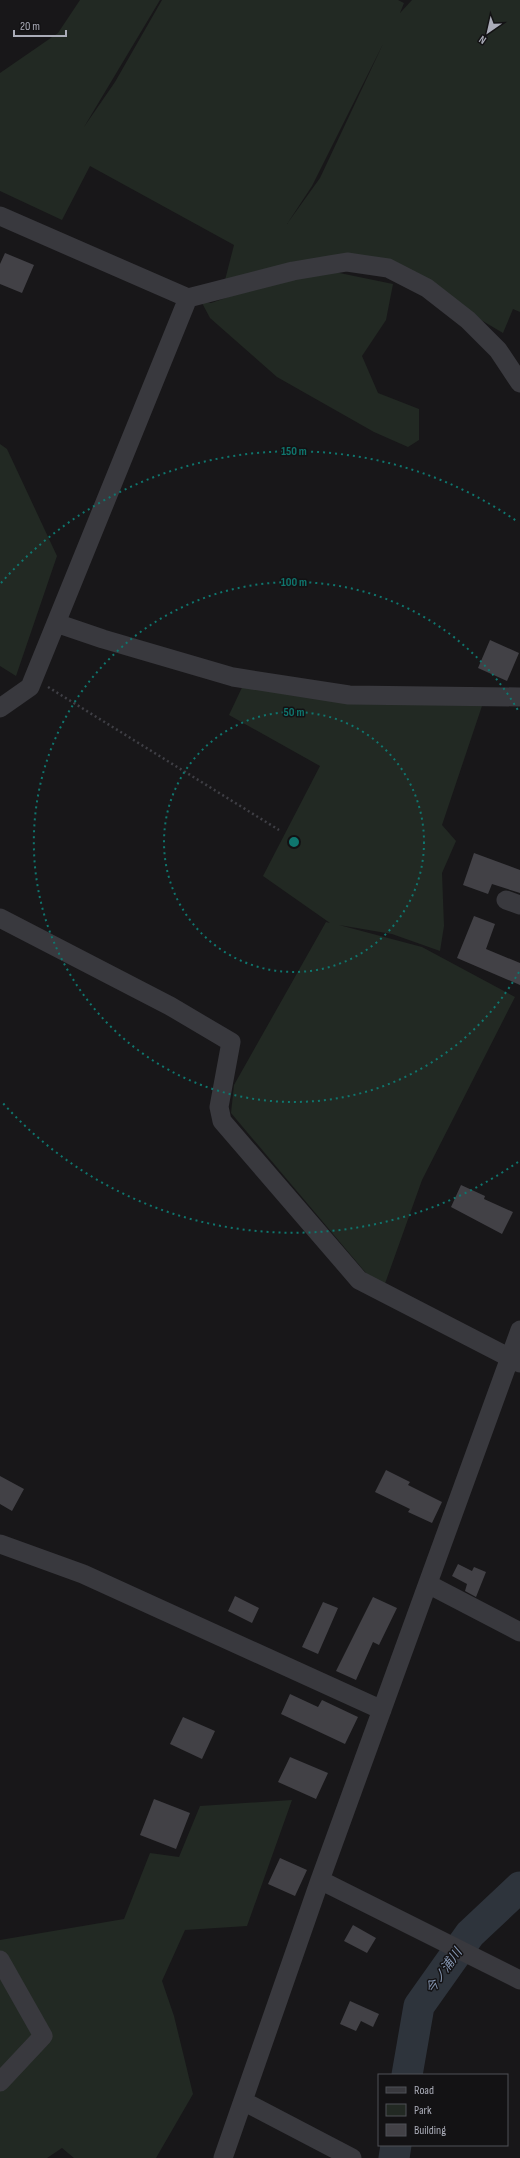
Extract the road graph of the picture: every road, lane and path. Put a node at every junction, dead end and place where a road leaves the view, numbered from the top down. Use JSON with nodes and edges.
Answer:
{"nodes":[{"id":1,"x":0,"y":216,"type":"edge"},
{"id":2,"x":188,"y":298,"type":"junction"},
{"id":3,"x":520,"y":383,"type":"edge"},
{"id":4,"x":56,"y":623,"type":"junction"},
{"id":5,"x":34,"y":678,"type":"junction"},
{"id":6,"x":520,"y":698,"type":"edge"},
{"id":7,"x":0,"y":708,"type":"edge"},
{"id":8,"x":280,"y":830,"type":"dead end"},
{"id":9,"x":0,"y":918,"type":"edge"},
{"id":10,"x":520,"y":1330,"type":"edge"},
{"id":11,"x":515,"y":1361,"type":"edge"},
{"id":12,"x":0,"y":1544,"type":"edge"},
{"id":13,"x":428,"y":1584,"type":"junction"},
{"id":14,"x":520,"y":1632,"type":"edge"},
{"id":15,"x":382,"y":1710,"type":"junction"},
{"id":16,"x":320,"y":1880,"type":"junction"},
{"id":17,"x":0,"y":1960,"type":"edge"},
{"id":18,"x":520,"y":1980,"type":"edge"},
{"id":19,"x":0,"y":2082,"type":"edge"},
{"id":20,"x":243,"y":2101,"type":"junction"},
{"id":21,"x":223,"y":2158,"type":"edge"},
{"id":22,"x":352,"y":2158,"type":"edge"}],
"edges":[{"from":1,"to":2,"type":"street"},
{"from":2,"to":3,"type":"street"},
{"from":2,"to":4,"type":"street"},
{"from":4,"to":5,"type":"street"},
{"from":4,"to":6,"type":"street"},
{"from":5,"to":7,"type":"street"},
{"from":5,"to":8,"type":"path"},
{"from":9,"to":11,"type":"street"},
{"from":10,"to":11,"type":"street"},
{"from":11,"to":13,"type":"street"},
{"from":12,"to":15,"type":"street"},
{"from":13,"to":14,"type":"street"},
{"from":13,"to":15,"type":"street"},
{"from":15,"to":16,"type":"street"},
{"from":16,"to":18,"type":"street"},
{"from":16,"to":20,"type":"street"},
{"from":17,"to":19,"type":"street"},
{"from":20,"to":21,"type":"street"},
{"from":20,"to":22,"type":"street"}]}
